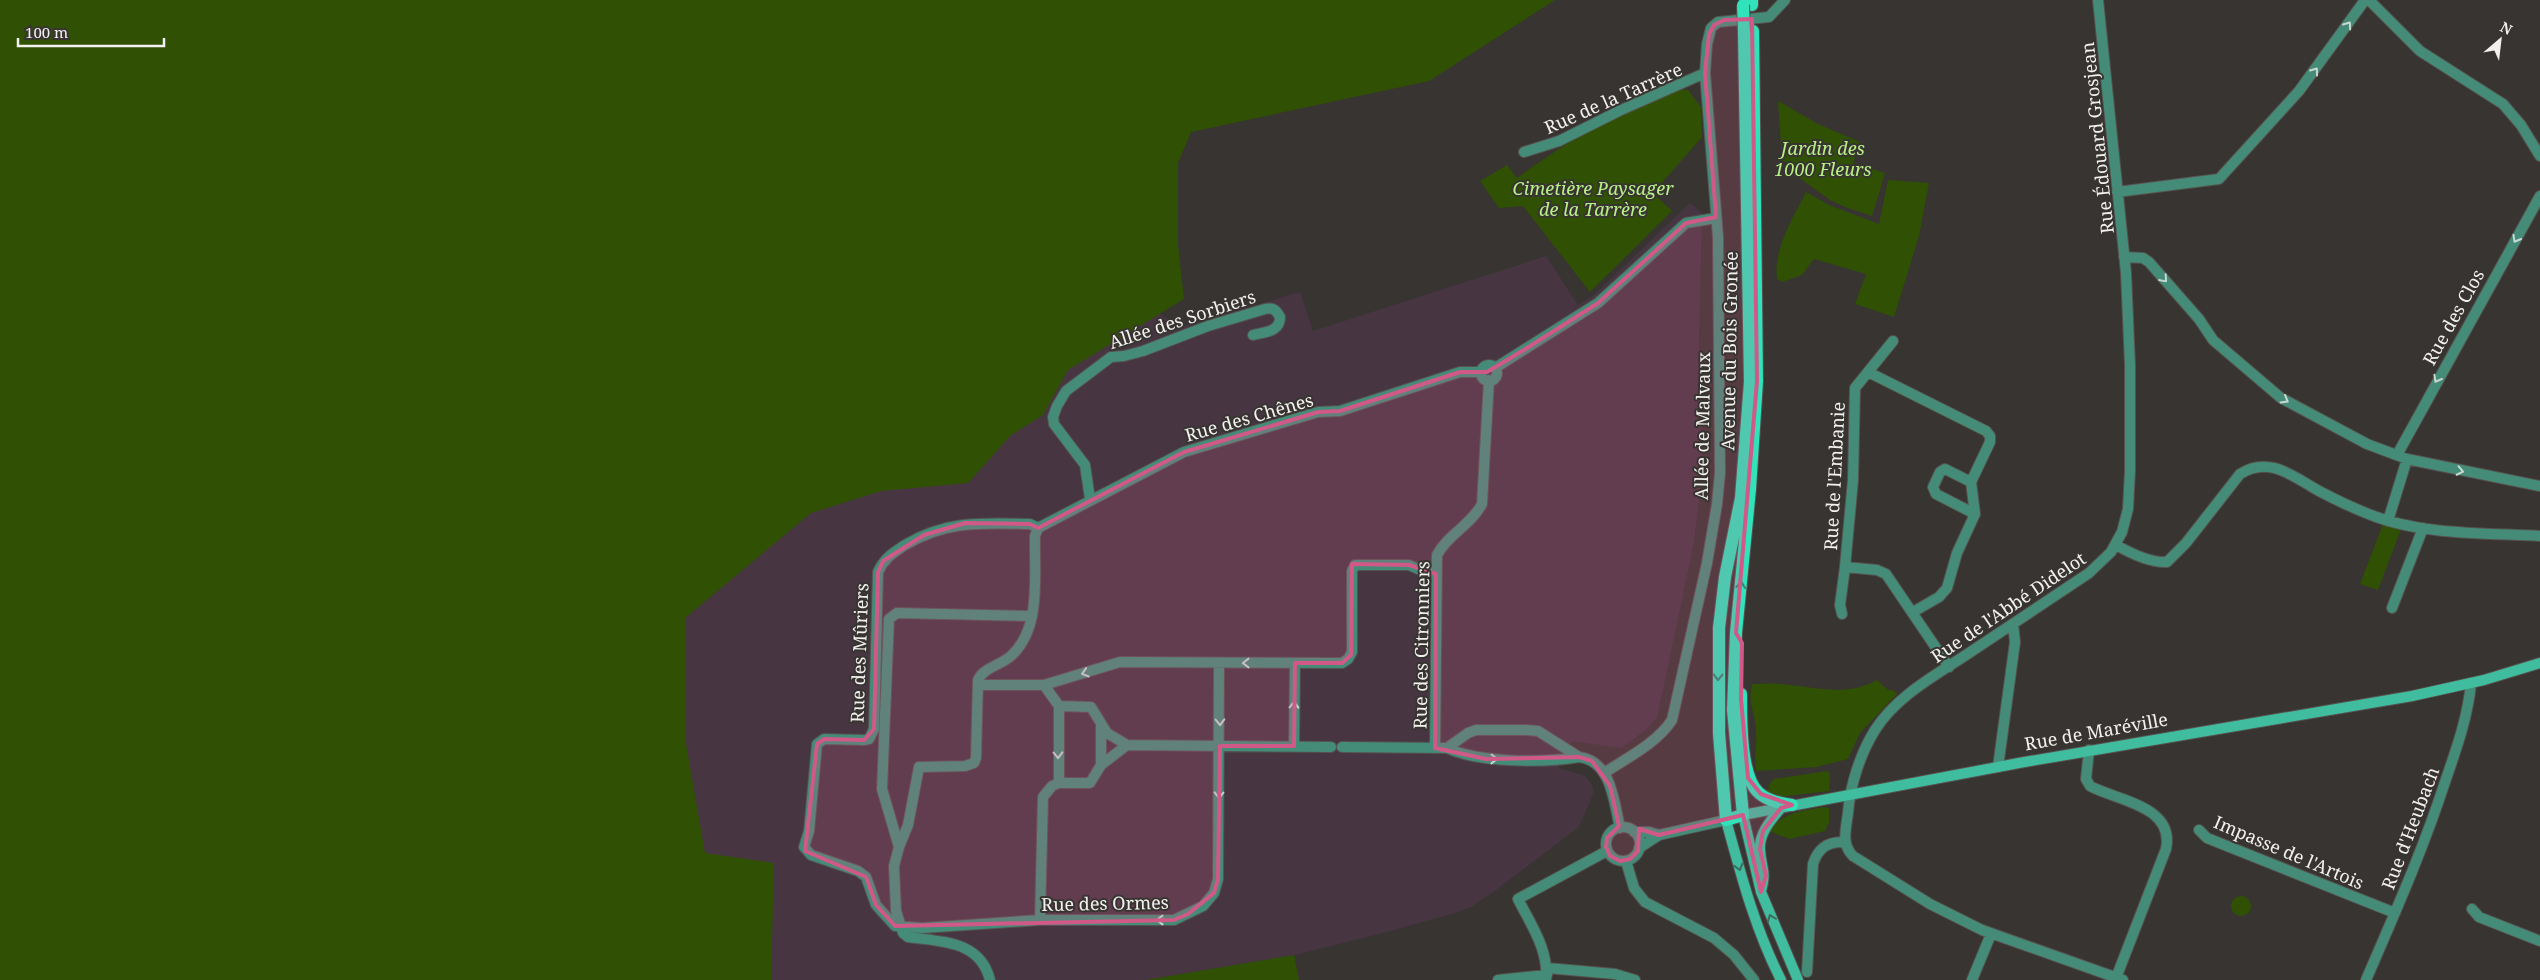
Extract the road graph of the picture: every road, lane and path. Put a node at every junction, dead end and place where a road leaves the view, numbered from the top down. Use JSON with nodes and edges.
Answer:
{"nodes":[{"id":1,"x":1785,"y":0,"type":"edge"},
{"id":2,"x":2098,"y":0,"type":"edge"},
{"id":3,"x":2366,"y":0,"type":"edge"},
{"id":4,"x":2369,"y":0,"type":"edge"},
{"id":5,"x":1748,"y":2,"type":"edge"},
{"id":6,"x":1748,"y":31,"type":"junction"},
{"id":7,"x":1705,"y":73,"type":"junction"},
{"id":8,"x":1524,"y":152,"type":"dead end"},
{"id":9,"x":2540,"y":156,"type":"edge"},
{"id":10,"x":2117,"y":192,"type":"junction"},
{"id":11,"x":2540,"y":196,"type":"edge"},
{"id":12,"x":1716,"y":218,"type":"junction"},
{"id":13,"x":2124,"y":257,"type":"junction"},
{"id":14,"x":2126,"y":273,"type":"joint"},
{"id":15,"x":1253,"y":335,"type":"dead end"},
{"id":16,"x":1894,"y":341,"type":"dead end"},
{"id":17,"x":1495,"y":368,"type":"junction"},
{"id":18,"x":1482,"y":372,"type":"junction"},
{"id":19,"x":1868,"y":372,"type":"junction"},
{"id":20,"x":1489,"y":380,"type":"junction"},
{"id":21,"x":2397,"y":455,"type":"junction"},
{"id":22,"x":2407,"y":459,"type":"junction"},
{"id":23,"x":1971,"y":482,"type":"junction"},
{"id":24,"x":2540,"y":486,"type":"edge"},
{"id":25,"x":1090,"y":499,"type":"junction"},
{"id":26,"x":1975,"y":514,"type":"junction"},
{"id":27,"x":2388,"y":521,"type":"junction"},
{"id":28,"x":1038,"y":528,"type":"junction"},
{"id":29,"x":2423,"y":528,"type":"junction"},
{"id":30,"x":2540,"y":536,"type":"edge"},
{"id":31,"x":2116,"y":545,"type":"junction"},
{"id":32,"x":1845,"y":567,"type":"junction"},
{"id":33,"x":1436,"y":572,"type":"junction"},
{"id":34,"x":2392,"y":608,"type":"dead end"},
{"id":35,"x":1913,"y":612,"type":"junction"},
{"id":36,"x":1842,"y":614,"type":"dead end"},
{"id":37,"x":1032,"y":616,"type":"junction"},
{"id":38,"x":2013,"y":624,"type":"junction"},
{"id":39,"x":1736,"y":633,"type":"junction"},
{"id":40,"x":1219,"y":663,"type":"junction"},
{"id":41,"x":2540,"y":663,"type":"edge"},
{"id":42,"x":1295,"y":664,"type":"junction"},
{"id":43,"x":1949,"y":667,"type":"junction"},
{"id":44,"x":2471,"y":683,"type":"junction"},
{"id":45,"x":978,"y":685,"type":"junction"},
{"id":46,"x":1044,"y":685,"type":"junction"},
{"id":47,"x":1059,"y":706,"type":"junction"},
{"id":48,"x":1101,"y":724,"type":"junction"},
{"id":49,"x":1127,"y":745,"type":"junction"},
{"id":50,"x":1220,"y":746,"type":"junction"},
{"id":51,"x":1294,"y":746,"type":"junction"},
{"id":52,"x":1342,"y":746,"type":"dead end"},
{"id":53,"x":1330,"y":747,"type":"dead end"},
{"id":54,"x":1435,"y":748,"type":"junction"},
{"id":55,"x":1447,"y":748,"type":"junction"},
{"id":56,"x":2089,"y":750,"type":"junction"},
{"id":57,"x":1579,"y":757,"type":"junction"},
{"id":58,"x":1101,"y":765,"type":"junction"},
{"id":59,"x":1998,"y":767,"type":"junction"},
{"id":60,"x":1604,"y":773,"type":"junction"},
{"id":61,"x":1059,"y":783,"type":"junction"},
{"id":62,"x":1850,"y":795,"type":"junction"},
{"id":63,"x":1786,"y":806,"type":"junction"},
{"id":64,"x":1743,"y":815,"type":"junction"},
{"id":65,"x":1726,"y":820,"type":"junction"},
{"id":66,"x":1620,"y":828,"type":"junction"},
{"id":67,"x":2199,"y":830,"type":"dead end"},
{"id":68,"x":1634,"y":832,"type":"junction"},
{"id":69,"x":1659,"y":835,"type":"junction"},
{"id":70,"x":1845,"y":842,"type":"junction"},
{"id":71,"x":899,"y":847,"type":"junction"},
{"id":72,"x":1639,"y":848,"type":"junction"},
{"id":73,"x":1607,"y":851,"type":"junction"},
{"id":74,"x":1626,"y":861,"type":"junction"},
{"id":75,"x":1761,"y":892,"type":"junction"},
{"id":76,"x":2472,"y":909,"type":"dead end"},
{"id":77,"x":2395,"y":913,"type":"junction"},
{"id":78,"x":1040,"y":920,"type":"junction"},
{"id":79,"x":901,"y":926,"type":"junction"},
{"id":80,"x":1991,"y":934,"type":"junction"},
{"id":81,"x":2540,"y":942,"type":"edge"},
{"id":82,"x":1807,"y":972,"type":"dead end"},
{"id":83,"x":1547,"y":974,"type":"edge"},
{"id":84,"x":2120,"y":979,"type":"edge"},
{"id":85,"x":990,"y":980,"type":"edge"},
{"id":86,"x":1498,"y":980,"type":"edge"},
{"id":87,"x":1635,"y":980,"type":"edge"},
{"id":88,"x":1754,"y":980,"type":"edge"},
{"id":89,"x":1781,"y":980,"type":"edge"},
{"id":90,"x":1798,"y":980,"type":"edge"},
{"id":91,"x":1972,"y":980,"type":"edge"},
{"id":92,"x":2366,"y":980,"type":"edge"}],
"edges":[{"from":1,"to":7,"type":"street","name":"Rue de la Tarrère"},
{"from":2,"to":10,"type":"street","name":"Rue Édouard Grosjean"},
{"from":10,"to":3,"type":"street","one_way":true},
{"from":4,"to":9,"type":"street"},
{"from":5,"to":6,"type":"main road","name":"Avenue du Bois Gronée"},
{"from":39,"to":6,"type":"main road","name":"Avenue du Bois Gronée","one_way":true},
{"from":6,"to":65,"type":"main road","name":"Avenue du Bois Gronée","one_way":true},
{"from":7,"to":8,"type":"street","name":"Rue de la Tarrère"},
{"from":7,"to":12,"type":"street","name":"Allée de Malvaux"},
{"from":10,"to":13,"type":"street","name":"Rue Édouard Grosjean"},
{"from":11,"to":21,"type":"street","name":"Rue des Clos","one_way":true},
{"from":12,"to":17,"type":"street"},
{"from":12,"to":60,"type":"street","name":"Allée de Malvaux"},
{"from":13,"to":14,"type":"street","name":"Rue Édouard Grosjean"},
{"from":13,"to":21,"type":"street","one_way":true},
{"from":14,"to":31,"type":"street","name":"Rue de l'Abbé Didelot"},
{"from":15,"to":25,"type":"street","name":"Allée des Sorbiers"},
{"from":16,"to":19,"type":"street","name":"Rue de l'Embanie"},
{"from":17,"to":18,"type":"street"},
{"from":17,"to":20,"type":"street"},
{"from":18,"to":20,"type":"street"},
{"from":18,"to":25,"type":"street","name":"Rue des Chênes"},
{"from":19,"to":23,"type":"street"},
{"from":19,"to":32,"type":"street","name":"Rue de l'Embanie"},
{"from":20,"to":33,"type":"street","name":"Rue des Citronniers"},
{"from":21,"to":22,"type":"street"},
{"from":22,"to":24,"type":"street","one_way":true},
{"from":22,"to":27,"type":"street"},
{"from":23,"to":26,"type":"street"},
{"from":23,"to":26,"type":"street"},
{"from":25,"to":28,"type":"street","name":"Rue des Chênes"},
{"from":26,"to":35,"type":"street"},
{"from":27,"to":29,"type":"street"},
{"from":27,"to":31,"type":"street"},
{"from":28,"to":37,"type":"street"},
{"from":28,"to":79,"type":"street","name":"Rue des Mûriers"},
{"from":29,"to":30,"type":"street"},
{"from":29,"to":34,"type":"street"},
{"from":31,"to":38,"type":"street","name":"Rue de l'Abbé Didelot"},
{"from":32,"to":35,"type":"street","name":"Rue de l'Embanie"},
{"from":32,"to":36,"type":"street","name":"Rue de l'Embanie"},
{"from":33,"to":42,"type":"street"},
{"from":33,"to":54,"type":"street","name":"Rue des Citronniers"},
{"from":35,"to":43,"type":"street","name":"Rue de l'Embanie"},
{"from":37,"to":45,"type":"street"},
{"from":37,"to":71,"type":"street"},
{"from":38,"to":43,"type":"street","name":"Rue de l'Abbé Didelot"},
{"from":38,"to":59,"type":"street"},
{"from":39,"to":63,"type":"main road"},
{"from":39,"to":64,"type":"main road","name":"Avenue du Bois Gronée"},
{"from":42,"to":40,"type":"street","one_way":true},
{"from":40,"to":46,"type":"street","one_way":true},
{"from":40,"to":50,"type":"street","name":"Rue des Ormes","one_way":true},
{"from":41,"to":44,"type":"main road","name":"Rue de Maréville"},
{"from":51,"to":42,"type":"street","one_way":true},
{"from":43,"to":62,"type":"street","name":"Rue de l'Abbé Didelot"},
{"from":44,"to":56,"type":"main road","name":"Rue de Maréville"},
{"from":44,"to":77,"type":"street","name":"Rue d'Heubach"},
{"from":45,"to":46,"type":"street"},
{"from":45,"to":71,"type":"street"},
{"from":46,"to":47,"type":"street"},
{"from":47,"to":48,"type":"street"},
{"from":47,"to":61,"type":"street","one_way":true},
{"from":48,"to":49,"type":"street"},
{"from":48,"to":58,"type":"street"},
{"from":49,"to":50,"type":"street"},
{"from":49,"to":58,"type":"street"},
{"from":50,"to":51,"type":"street"},
{"from":50,"to":78,"type":"street","name":"Rue des Ormes","one_way":true},
{"from":51,"to":53,"type":"street"},
{"from":52,"to":54,"type":"street"},
{"from":54,"to":55,"type":"street"},
{"from":55,"to":57,"type":"street","one_way":true},
{"from":55,"to":57,"type":"street"},
{"from":56,"to":59,"type":"main road","name":"Rue de Maréville"},
{"from":56,"to":84,"type":"street"},
{"from":57,"to":60,"type":"street"},
{"from":58,"to":61,"type":"street"},
{"from":59,"to":62,"type":"main road","name":"Rue de Maréville"},
{"from":60,"to":66,"type":"street"},
{"from":61,"to":78,"type":"street"},
{"from":62,"to":63,"type":"main road","name":"Rue de Maréville"},
{"from":62,"to":70,"type":"street","name":"Rue de l'Abbé Didelot"},
{"from":63,"to":64,"type":"main road","name":"Rue de Maréville"},
{"from":63,"to":75,"type":"main road"},
{"from":64,"to":65,"type":"main road","name":"Rue de Maréville"},
{"from":64,"to":75,"type":"main road"},
{"from":65,"to":69,"type":"street","name":"Rue de Maréville"},
{"from":65,"to":89,"type":"main road","one_way":true},
{"from":66,"to":68,"type":"street"},
{"from":66,"to":73,"type":"street"},
{"from":67,"to":77,"type":"street","name":"Impasse de l'Artois"},
{"from":68,"to":69,"type":"street","name":"Rue de Maréville"},
{"from":68,"to":72,"type":"street"},
{"from":69,"to":72,"type":"street","name":"Rue de Maréville"},
{"from":70,"to":80,"type":"street"},
{"from":70,"to":82,"type":"street"},
{"from":71,"to":79,"type":"street"},
{"from":72,"to":74,"type":"street"},
{"from":73,"to":74,"type":"street"},
{"from":73,"to":83,"type":"street"},
{"from":74,"to":88,"type":"street"},
{"from":90,"to":75,"type":"main road","one_way":true},
{"from":76,"to":81,"type":"street"},
{"from":77,"to":92,"type":"street","name":"Rue d'Heubach"},
{"from":78,"to":79,"type":"street","name":"Rue des Ormes"},
{"from":79,"to":85,"type":"street"},
{"from":80,"to":84,"type":"street"},
{"from":80,"to":91,"type":"street"},
{"from":83,"to":86,"type":"street"},
{"from":83,"to":87,"type":"street"}]}
